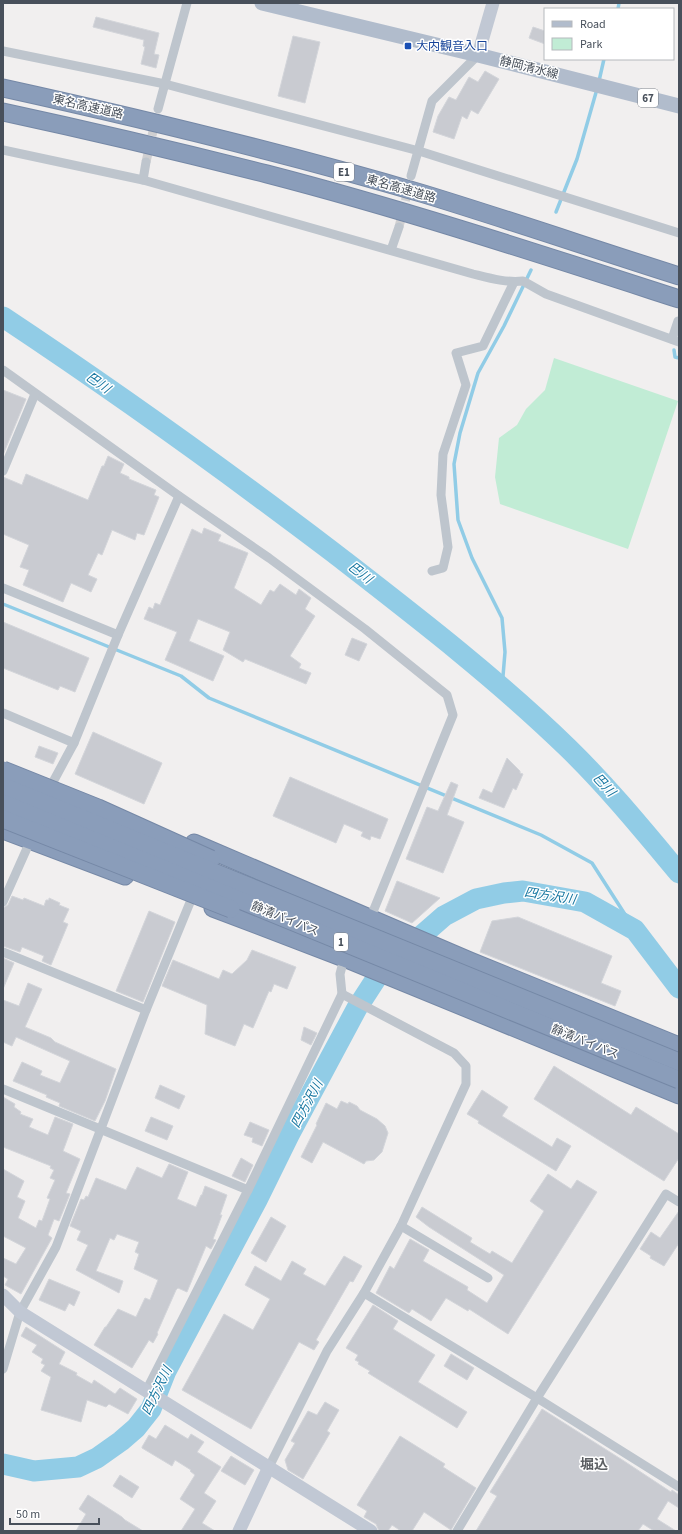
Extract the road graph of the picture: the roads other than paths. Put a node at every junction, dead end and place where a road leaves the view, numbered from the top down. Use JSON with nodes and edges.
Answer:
{"nodes":[{"id":1,"x":187,"y":3,"type":"edge"},
{"id":2,"x":262,"y":3,"type":"edge"},
{"id":3,"x":493,"y":3,"type":"edge"},
{"id":4,"x":3,"y":51,"type":"edge"},
{"id":5,"x":478,"y":55,"type":"junction"},
{"id":6,"x":165,"y":84,"type":"junction"},
{"id":7,"x":3,"y":88,"type":"edge"},
{"id":8,"x":679,"y":106,"type":"edge"},
{"id":9,"x":158,"y":108,"type":"tunnel mouth"},
{"id":10,"x":3,"y":112,"type":"edge"},
{"id":11,"x":3,"y":150,"type":"edge"},
{"id":12,"x":419,"y":151,"type":"junction"},
{"id":13,"x":146,"y":162,"type":"tunnel mouth"},
{"id":14,"x":412,"y":176,"type":"tunnel mouth"},
{"id":15,"x":143,"y":180,"type":"junction"},
{"id":16,"x":399,"y":227,"type":"tunnel mouth"},
{"id":17,"x":679,"y":233,"type":"edge"},
{"id":18,"x":391,"y":250,"type":"junction"},
{"id":19,"x":679,"y":276,"type":"edge"},
{"id":20,"x":519,"y":281,"type":"junction"},
{"id":21,"x":679,"y":300,"type":"edge"},
{"id":22,"x":678,"y":321,"type":"dead end"},
{"id":23,"x":675,"y":340,"type":"edge"},
{"id":24,"x":3,"y":370,"type":"edge"},
{"id":25,"x":35,"y":394,"type":"junction"},
{"id":26,"x":3,"y":471,"type":"edge"},
{"id":27,"x":179,"y":496,"type":"junction"},
{"id":28,"x":432,"y":571,"type":"dead end"},
{"id":29,"x":3,"y":588,"type":"edge"},
{"id":30,"x":118,"y":635,"type":"junction"},
{"id":31,"x":3,"y":713,"type":"edge"},
{"id":32,"x":74,"y":743,"type":"junction"},
{"id":33,"x":3,"y":761,"type":"edge"},
{"id":34,"x":3,"y":770,"type":"edge"},
{"id":35,"x":53,"y":782,"type":"junction"},
{"id":36,"x":3,"y":786,"type":"edge"},
{"id":37,"x":3,"y":803,"type":"edge"},
{"id":38,"x":3,"y":819,"type":"edge"},
{"id":39,"x":3,"y":830,"type":"edge"},
{"id":40,"x":30,"y":841,"type":"junction"},
{"id":41,"x":191,"y":900,"type":"junction"},
{"id":42,"x":3,"y":902,"type":"edge"},
{"id":43,"x":366,"y":917,"type":"junction"},
{"id":44,"x":348,"y":927,"type":"junction"},
{"id":45,"x":358,"y":949,"type":"junction"},
{"id":46,"x":3,"y":952,"type":"edge"},
{"id":47,"x":344,"y":958,"type":"junction"},
{"id":48,"x":345,"y":996,"type":"junction"},
{"id":49,"x":146,"y":1010,"type":"junction"},
{"id":50,"x":679,"y":1046,"type":"edge"},
{"id":51,"x":679,"y":1062,"type":"edge"},
{"id":52,"x":679,"y":1080,"type":"edge"},
{"id":53,"x":3,"y":1089,"type":"edge"},
{"id":54,"x":679,"y":1095,"type":"edge"},
{"id":55,"x":100,"y":1130,"type":"junction"},
{"id":56,"x":248,"y":1190,"type":"junction"},
{"id":57,"x":679,"y":1202,"type":"edge"},
{"id":58,"x":401,"y":1226,"type":"junction"},
{"id":59,"x":488,"y":1278,"type":"dead end"},
{"id":60,"x":364,"y":1293,"type":"junction"},
{"id":61,"x":3,"y":1295,"type":"edge"},
{"id":62,"x":20,"y":1312,"type":"junction"},
{"id":63,"x":3,"y":1369,"type":"edge"},
{"id":64,"x":146,"y":1391,"type":"junction"},
{"id":65,"x":537,"y":1398,"type":"junction"},
{"id":66,"x":269,"y":1467,"type":"junction"},
{"id":67,"x":679,"y":1487,"type":"edge"},
{"id":68,"x":239,"y":1531,"type":"edge"},
{"id":69,"x":371,"y":1531,"type":"edge"},
{"id":70,"x":457,"y":1531,"type":"edge"}],
"edges":[{"from":1,"to":6,"type":"street"},
{"from":2,"to":5,"type":"main road","name":"静岡清水線","number":"67"},
{"from":3,"to":5,"type":"street"},
{"from":4,"to":6,"type":"street"},
{"from":5,"to":8,"type":"main road","name":"静岡清水線","number":"67"},
{"from":5,"to":12,"type":"street"},
{"from":6,"to":9,"type":"street"},
{"from":6,"to":12,"type":"street"},
{"from":7,"to":19,"type":"highway","name":"東名高速道路","number":"E1"},
{"from":10,"to":21,"type":"highway","name":"東名高速道路","number":"E1"},
{"from":11,"to":15,"type":"street"},
{"from":12,"to":14,"type":"street"},
{"from":12,"to":17,"type":"street"},
{"from":13,"to":15,"type":"street"},
{"from":15,"to":18,"type":"street"},
{"from":16,"to":18,"type":"street"},
{"from":18,"to":20,"type":"street"},
{"from":20,"to":23,"type":"street"},
{"from":20,"to":28,"type":"street"},
{"from":22,"to":23,"type":"street"},
{"from":24,"to":25,"type":"street"},
{"from":25,"to":26,"type":"street"},
{"from":25,"to":27,"type":"street"},
{"from":27,"to":30,"type":"street"},
{"from":27,"to":43,"type":"street"},
{"from":29,"to":30,"type":"street"},
{"from":30,"to":32,"type":"street"},
{"from":31,"to":32,"type":"street"},
{"from":32,"to":35,"type":"street"},
{"from":33,"to":35,"type":"highway"},
{"from":34,"to":44,"type":"highway","bridge":true},
{"from":35,"to":40,"type":"street"},
{"from":35,"to":43,"type":"highway"},
{"from":36,"to":44,"type":"highway","name":"静清バイパス","number":"1","bridge":true},
{"from":37,"to":45,"type":"highway","name":"静清バイパス","number":"1","bridge":true},
{"from":38,"to":45,"type":"highway","bridge":true},
{"from":39,"to":40,"type":"highway","number":"1"},
{"from":40,"to":41,"type":"highway","number":"1"},
{"from":40,"to":42,"type":"street"},
{"from":41,"to":47,"type":"highway","number":"1"},
{"from":41,"to":49,"type":"street"},
{"from":43,"to":47,"type":"street"},
{"from":43,"to":50,"type":"highway"},
{"from":44,"to":51,"type":"highway","name":"静清バイパス","number":"1","bridge":true},
{"from":45,"to":52,"type":"highway","name":"静清バイパス","number":"1","bridge":true},
{"from":46,"to":49,"type":"street"},
{"from":47,"to":48,"type":"street"},
{"from":47,"to":54,"type":"highway","number":"1"},
{"from":48,"to":56,"type":"street"},
{"from":48,"to":58,"type":"street"},
{"from":49,"to":55,"type":"street"},
{"from":53,"to":55,"type":"street"},
{"from":55,"to":56,"type":"street"},
{"from":55,"to":62,"type":"street"},
{"from":56,"to":64,"type":"street"},
{"from":57,"to":65,"type":"street"},
{"from":58,"to":59,"type":"street"},
{"from":58,"to":60,"type":"street"},
{"from":60,"to":65,"type":"street"},
{"from":60,"to":66,"type":"street"},
{"from":61,"to":62,"type":"street"},
{"from":62,"to":63,"type":"street"},
{"from":62,"to":64,"type":"street"},
{"from":64,"to":66,"type":"street"},
{"from":65,"to":67,"type":"street"},
{"from":65,"to":70,"type":"street"},
{"from":66,"to":68,"type":"street"},
{"from":66,"to":69,"type":"street"}]}
